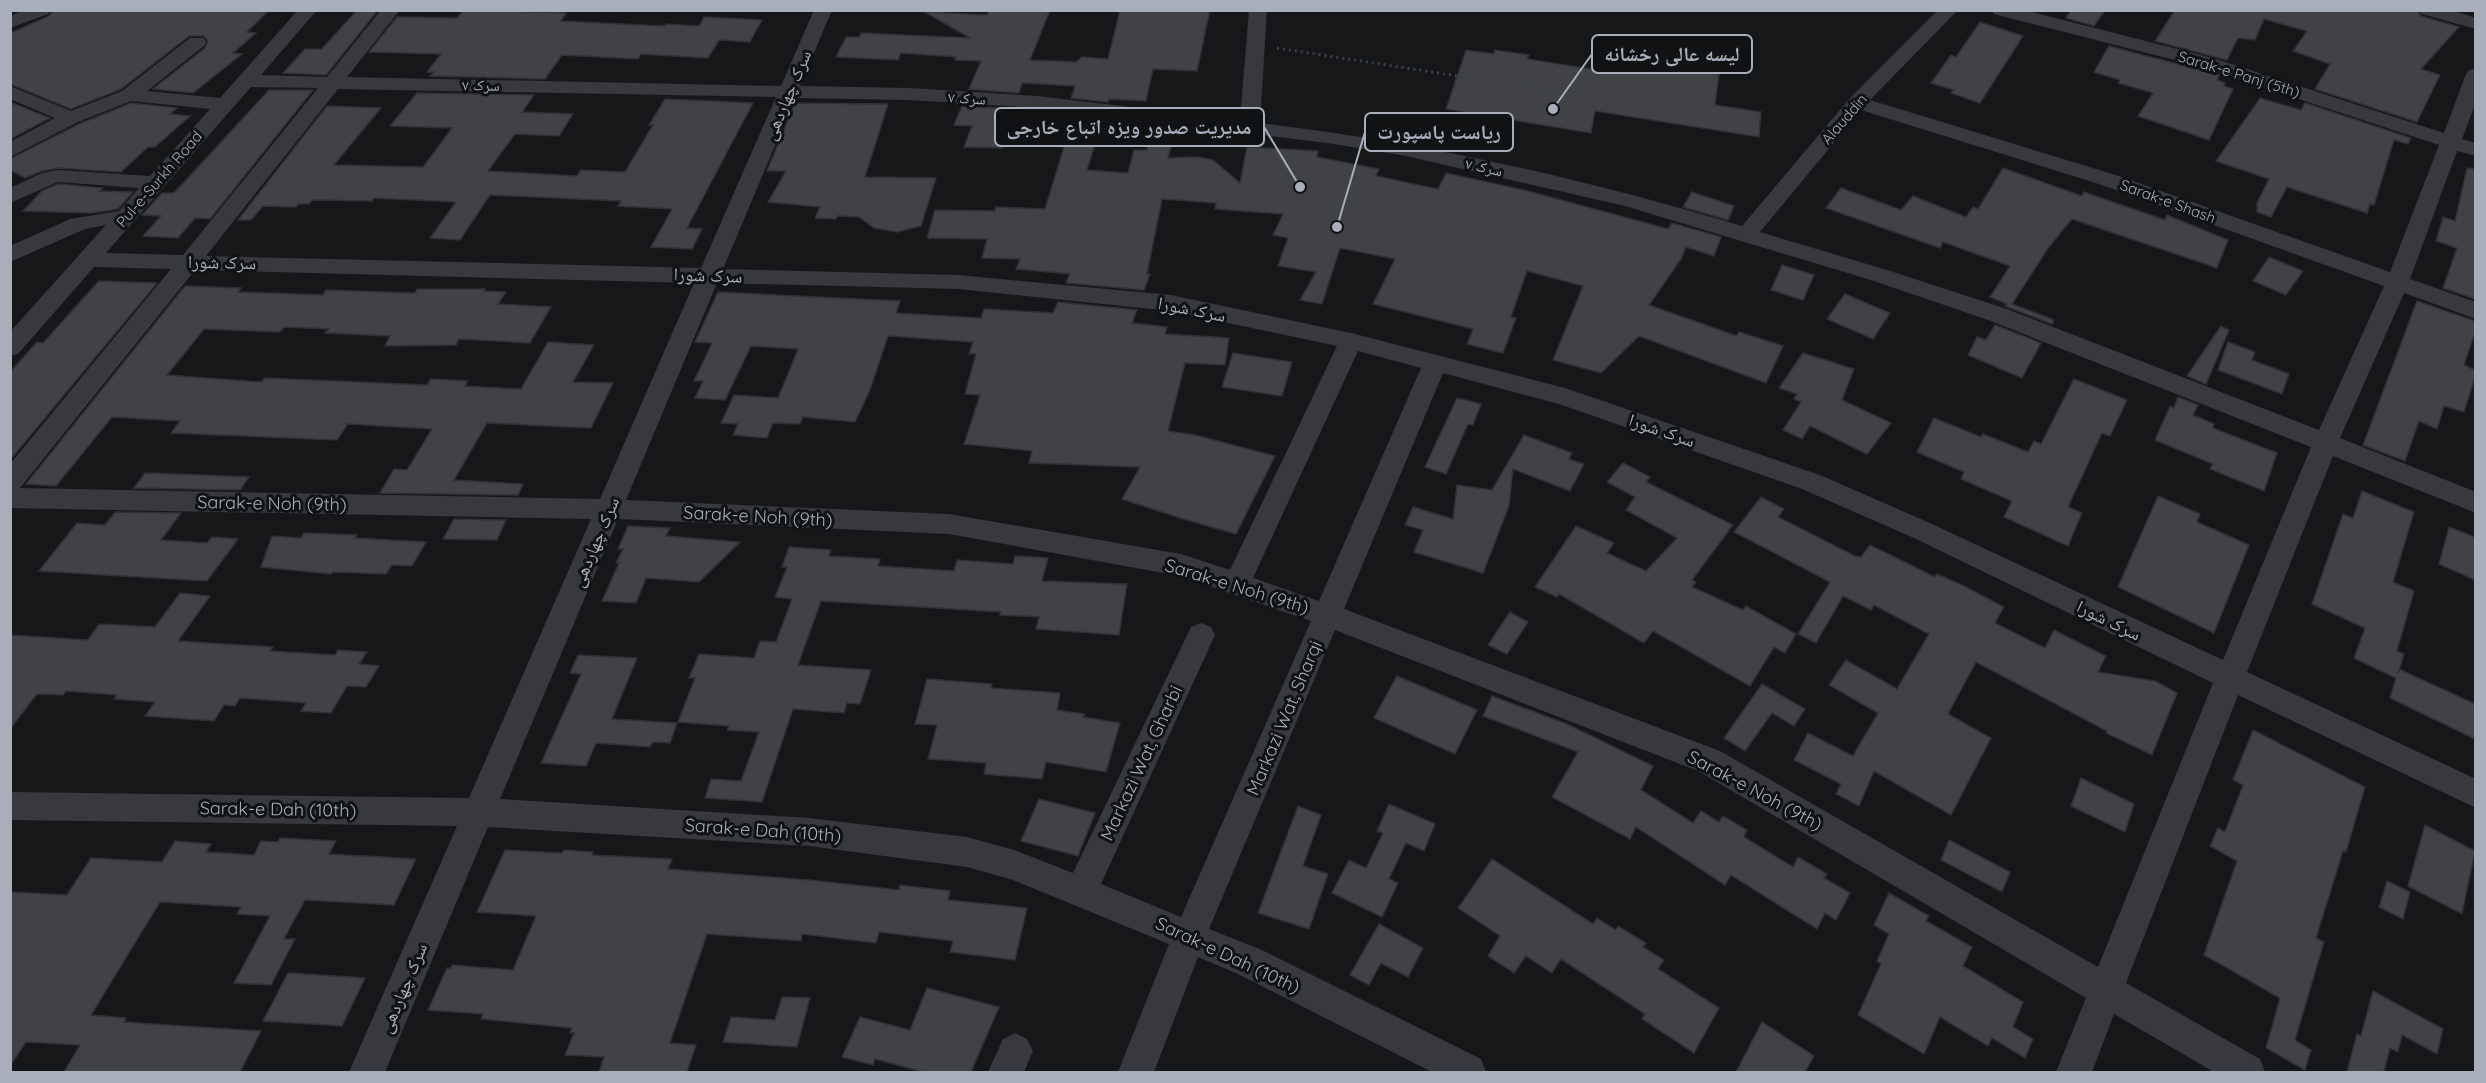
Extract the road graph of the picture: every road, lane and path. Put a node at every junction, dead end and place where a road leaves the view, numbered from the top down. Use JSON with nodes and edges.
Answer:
{"nodes":[{"id":1,"x":42,"y":10,"type":"edge"},
{"id":2,"x":308,"y":10,"type":"edge"},
{"id":3,"x":391,"y":10,"type":"edge"},
{"id":4,"x":823,"y":10,"type":"edge"},
{"id":5,"x":1258,"y":10,"type":"edge"},
{"id":6,"x":1949,"y":10,"type":"edge"},
{"id":7,"x":2000,"y":10,"type":"edge"},
{"id":8,"x":2428,"y":10,"type":"edge"},
{"id":9,"x":10,"y":23,"type":"edge"},
{"id":10,"x":2475,"y":24,"type":"edge"},
{"id":11,"x":197,"y":42,"type":"dead end"},
{"id":12,"x":1256,"y":44,"type":"junction"},
{"id":13,"x":2475,"y":74,"type":"edge"},
{"id":14,"x":246,"y":81,"type":"junction"},
{"id":15,"x":333,"y":83,"type":"junction"},
{"id":16,"x":789,"y":90,"type":"junction"},
{"id":17,"x":10,"y":92,"type":"edge"},
{"id":18,"x":129,"y":95,"type":"junction"},
{"id":19,"x":1587,"y":96,"type":"dead end"},
{"id":20,"x":1857,"y":102,"type":"junction"},
{"id":21,"x":225,"y":104,"type":"junction"},
{"id":22,"x":71,"y":118,"type":"junction"},
{"id":23,"x":1250,"y":128,"type":"junction"},
{"id":24,"x":2450,"y":141,"type":"junction"},
{"id":25,"x":2475,"y":150,"type":"edge"},
{"id":26,"x":10,"y":152,"type":"edge"},
{"id":27,"x":157,"y":183,"type":"junction"},
{"id":28,"x":10,"y":197,"type":"edge"},
{"id":29,"x":126,"y":217,"type":"junction"},
{"id":30,"x":1747,"y":234,"type":"junction"},
{"id":31,"x":10,"y":255,"type":"edge"},
{"id":32,"x":88,"y":260,"type":"junction"},
{"id":33,"x":188,"y":262,"type":"junction"},
{"id":34,"x":710,"y":275,"type":"junction"},
{"id":35,"x":2397,"y":283,"type":"junction"},
{"id":36,"x":2475,"y":311,"type":"edge"},
{"id":37,"x":1351,"y":341,"type":"junction"},
{"id":38,"x":10,"y":348,"type":"edge"},
{"id":39,"x":1435,"y":364,"type":"junction"},
{"id":40,"x":2326,"y":442,"type":"junction"},
{"id":41,"x":10,"y":482,"type":"edge"},
{"id":42,"x":10,"y":498,"type":"edge"},
{"id":43,"x":2475,"y":503,"type":"edge"},
{"id":44,"x":609,"y":509,"type":"junction"},
{"id":45,"x":1236,"y":584,"type":"junction"},
{"id":46,"x":1328,"y":615,"type":"junction"},
{"id":47,"x":1201,"y":635,"type":"dead end"},
{"id":48,"x":2230,"y":678,"type":"junction"},
{"id":49,"x":2475,"y":794,"type":"edge"},
{"id":50,"x":10,"y":806,"type":"edge"},
{"id":51,"x":479,"y":812,"type":"junction"},
{"id":52,"x":1081,"y":891,"type":"junction"},
{"id":53,"x":1189,"y":937,"type":"junction"},
{"id":54,"x":2108,"y":990,"type":"junction"},
{"id":55,"x":367,"y":1072,"type":"edge"},
{"id":56,"x":1136,"y":1072,"type":"edge"},
{"id":57,"x":1468,"y":1072,"type":"edge"},
{"id":58,"x":2074,"y":1072,"type":"edge"},
{"id":59,"x":2247,"y":1072,"type":"edge"}],
"edges":[{"from":1,"to":9,"type":"street"},
{"from":2,"to":14,"type":"street","name":"Pul-e-Surkh Road"},
{"from":3,"to":15,"type":"street"},
{"from":4,"to":16,"type":"street","name":"سرک چهاردهی"},
{"from":5,"to":12,"type":"street"},
{"from":6,"to":20,"type":"street","name":"Alauddin"},
{"from":7,"to":24,"type":"street","name":"Sarak-e Panj (5th)"},
{"from":8,"to":10,"type":"street"},
{"from":11,"to":18,"type":"street"},
{"from":12,"to":19,"type":"path"},
{"from":12,"to":23,"type":"street"},
{"from":13,"to":24,"type":"street"},
{"from":14,"to":15,"type":"street","name":"سرک ۷"},
{"from":14,"to":21,"type":"street","name":"Pul-e-Surkh Road"},
{"from":15,"to":16,"type":"street","name":"سرک ۷"},
{"from":15,"to":33,"type":"street"},
{"from":16,"to":23,"type":"street","name":"سرک ۷"},
{"from":16,"to":34,"type":"street","name":"سرک چهاردهی"},
{"from":17,"to":22,"type":"street"},
{"from":18,"to":21,"type":"street"},
{"from":18,"to":22,"type":"street"},
{"from":20,"to":30,"type":"street","name":"Alauddin"},
{"from":20,"to":35,"type":"street","name":"Sarak-e Shash"},
{"from":21,"to":27,"type":"street","name":"Pul-e-Surkh Road"},
{"from":22,"to":26,"type":"street"},
{"from":23,"to":30,"type":"street","name":"سرک ۷"},
{"from":24,"to":25,"type":"street","name":"Sarak-e Panj (5th)"},
{"from":24,"to":35,"type":"street"},
{"from":27,"to":28,"type":"street"},
{"from":27,"to":29,"type":"street","name":"Pul-e-Surkh Road"},
{"from":29,"to":31,"type":"street"},
{"from":29,"to":32,"type":"street","name":"Pul-e-Surkh Road"},
{"from":30,"to":40,"type":"street","name":"سرک ۷"},
{"from":32,"to":33,"type":"street","name":"سرک شورا"},
{"from":32,"to":38,"type":"street","name":"Pul-e-Surkh Road"},
{"from":33,"to":34,"type":"street","name":"سرک شورا"},
{"from":33,"to":41,"type":"street"},
{"from":34,"to":37,"type":"street","name":"سرک شورا"},
{"from":34,"to":44,"type":"street","name":"سرک چهاردهی"},
{"from":35,"to":36,"type":"street","name":"Sarak-e Shash"},
{"from":35,"to":40,"type":"street"},
{"from":37,"to":39,"type":"street","name":"سرک شورا"},
{"from":37,"to":45,"type":"street"},
{"from":39,"to":46,"type":"street","name":"Markazi Wat, Sharqi"},
{"from":39,"to":48,"type":"street","name":"سرک شورا"},
{"from":40,"to":43,"type":"street","name":"سرک ۷"},
{"from":40,"to":48,"type":"street"},
{"from":42,"to":44,"type":"street","name":"Sarak-e Noh (9th)"},
{"from":44,"to":45,"type":"street","name":"Sarak-e Noh (9th)"},
{"from":44,"to":51,"type":"street","name":"سرک چهاردهی"},
{"from":45,"to":46,"type":"street","name":"Sarak-e Noh (9th)"},
{"from":46,"to":53,"type":"street","name":"Markazi Wat, Sharqi"},
{"from":46,"to":54,"type":"street","name":"Sarak-e Noh (9th)"},
{"from":47,"to":52,"type":"street","name":"Markazi Wat, Gharbi"},
{"from":48,"to":49,"type":"street","name":"سرک شورا"},
{"from":48,"to":54,"type":"street"},
{"from":50,"to":51,"type":"street","name":"Sarak-e Dah (10th)"},
{"from":51,"to":52,"type":"street","name":"Sarak-e Dah (10th)"},
{"from":51,"to":55,"type":"street","name":"سرک چهاردهی"},
{"from":52,"to":53,"type":"street","name":"Sarak-e Dah (10th)"},
{"from":53,"to":56,"type":"street","name":"Markazi Wat, Sharqi"},
{"from":53,"to":57,"type":"street","name":"Sarak-e Dah (10th)"},
{"from":54,"to":58,"type":"street"},
{"from":54,"to":59,"type":"street","name":"Sarak-e Noh (9th)"}]}
